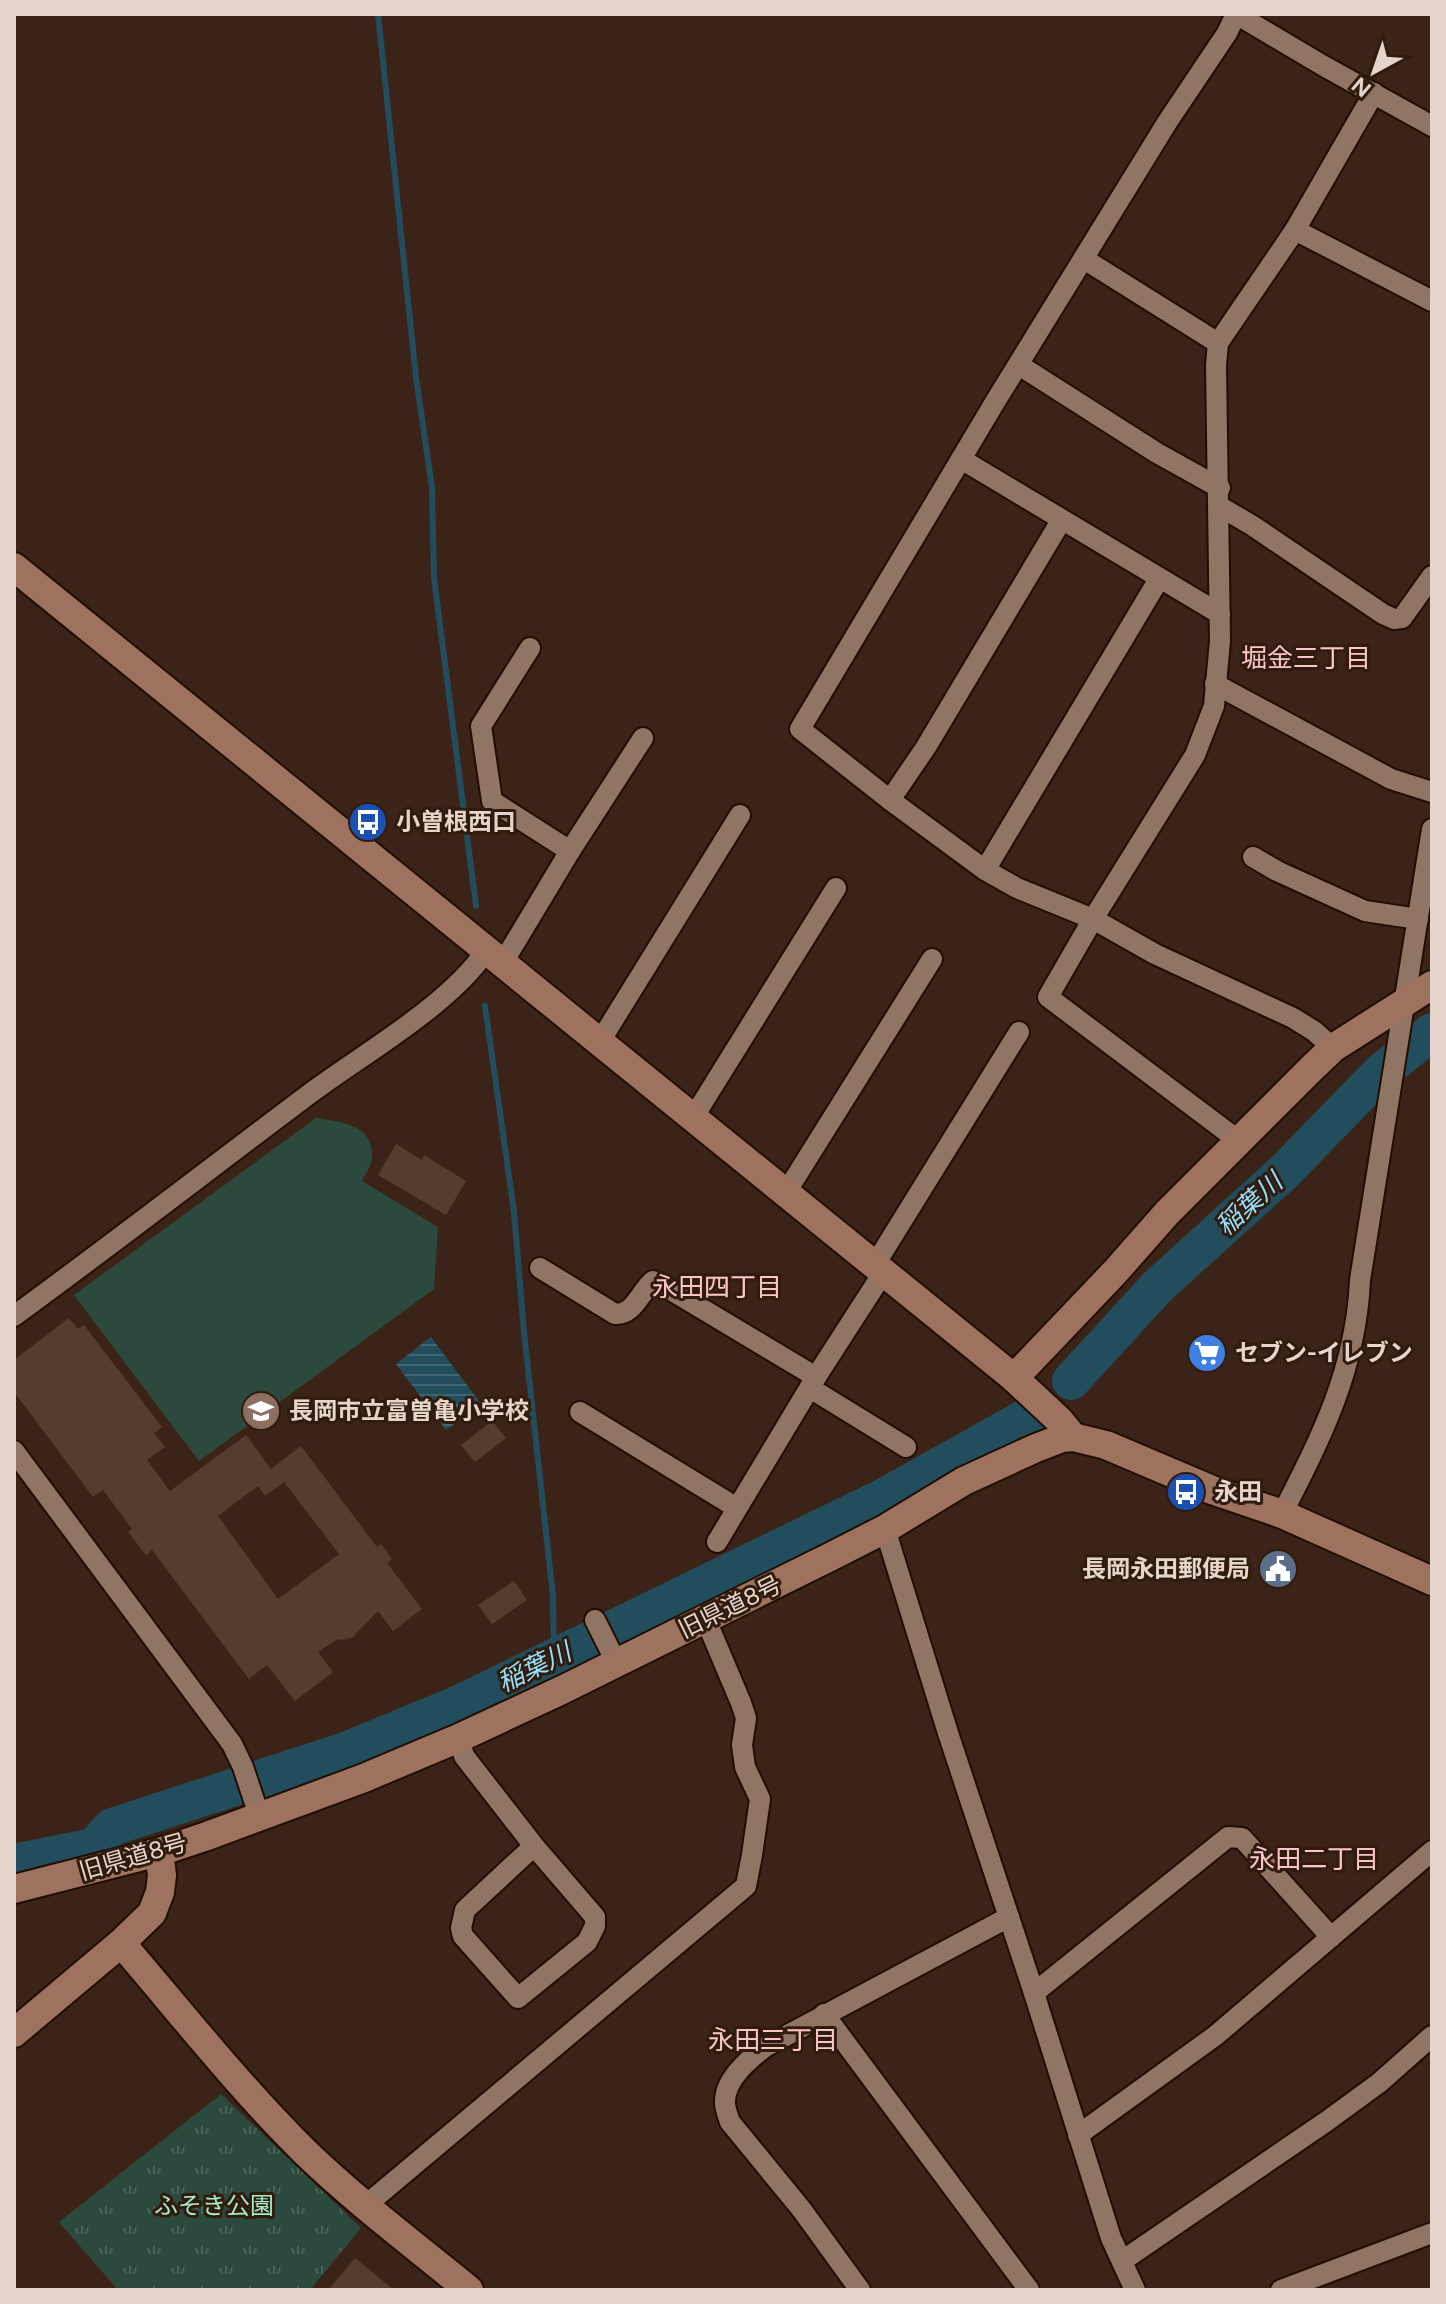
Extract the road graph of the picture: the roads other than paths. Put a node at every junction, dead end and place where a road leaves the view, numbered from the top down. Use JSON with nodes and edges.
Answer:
{"nodes":[{"id":1,"x":1236,"y":14,"type":"edge"},
{"id":2,"x":1374,"y":93,"type":"junction"},
{"id":3,"x":1432,"y":126,"type":"edge"},
{"id":4,"x":1295,"y":230,"type":"junction"},
{"id":5,"x":1084,"y":259,"type":"junction"},
{"id":6,"x":1432,"y":301,"type":"edge"},
{"id":7,"x":1218,"y":343,"type":"junction"},
{"id":8,"x":1019,"y":365,"type":"junction"},
{"id":9,"x":961,"y":459,"type":"junction"},
{"id":10,"x":1219,"y":497,"type":"junction"},
{"id":11,"x":1061,"y":521,"type":"junction"},
{"id":12,"x":14,"y":567,"type":"edge"},
{"id":13,"x":1432,"y":576,"type":"edge"},
{"id":14,"x":1159,"y":579,"type":"junction"},
{"id":15,"x":1220,"y":614,"type":"junction"},
{"id":16,"x":530,"y":648,"type":"dead end"},
{"id":17,"x":1215,"y":684,"type":"junction"},
{"id":18,"x":643,"y":738,"type":"dead end"},
{"id":19,"x":1432,"y":792,"type":"edge"},
{"id":20,"x":890,"y":800,"type":"junction"},
{"id":21,"x":740,"y":815,"type":"dead end"},
{"id":22,"x":1431,"y":839,"type":"edge"},
{"id":23,"x":570,"y":851,"type":"junction"},
{"id":24,"x":1253,"y":857,"type":"dead end"},
{"id":25,"x":985,"y":870,"type":"junction"},
{"id":26,"x":836,"y":888,"type":"dead end"},
{"id":27,"x":1093,"y":919,"type":"junction"},
{"id":28,"x":1418,"y":919,"type":"junction"},
{"id":29,"x":494,"y":958,"type":"junction"},
{"id":30,"x":932,"y":959,"type":"dead end"},
{"id":31,"x":1432,"y":985,"type":"edge"},
{"id":32,"x":1404,"y":1004,"type":"junction"},
{"id":33,"x":1019,"y":1032,"type":"dead end"},
{"id":34,"x":599,"y":1043,"type":"junction"},
{"id":35,"x":1333,"y":1048,"type":"junction"},
{"id":36,"x":693,"y":1118,"type":"junction"},
{"id":37,"x":1239,"y":1141,"type":"junction"},
{"id":38,"x":785,"y":1194,"type":"junction"},
{"id":39,"x":540,"y":1268,"type":"dead end"},
{"id":40,"x":879,"y":1269,"type":"junction"},
{"id":41,"x":14,"y":1316,"type":"edge"},
{"id":42,"x":1014,"y":1378,"type":"junction"},
{"id":43,"x":813,"y":1383,"type":"junction"},
{"id":44,"x":580,"y":1412,"type":"dead end"},
{"id":45,"x":1073,"y":1437,"type":"junction"},
{"id":46,"x":906,"y":1447,"type":"dead end"},
{"id":47,"x":14,"y":1451,"type":"edge"},
{"id":48,"x":737,"y":1508,"type":"junction"},
{"id":49,"x":1282,"y":1514,"type":"junction"},
{"id":50,"x":885,"y":1529,"type":"junction"},
{"id":51,"x":717,"y":1542,"type":"dead end"},
{"id":52,"x":1432,"y":1581,"type":"edge"},
{"id":53,"x":595,"y":1620,"type":"dead end"},
{"id":54,"x":706,"y":1620,"type":"junction"},
{"id":55,"x":614,"y":1658,"type":"junction"},
{"id":56,"x":459,"y":1738,"type":"junction"},
{"id":57,"x":260,"y":1818,"type":"junction"},
{"id":58,"x":534,"y":1846,"type":"junction"},
{"id":59,"x":1432,"y":1851,"type":"edge"},
{"id":60,"x":159,"y":1852,"type":"junction"},
{"id":61,"x":14,"y":1889,"type":"edge"},
{"id":62,"x":1009,"y":1917,"type":"junction"},
{"id":63,"x":1331,"y":1937,"type":"junction"},
{"id":64,"x":121,"y":1943,"type":"junction"},
{"id":65,"x":1034,"y":1993,"type":"junction"},
{"id":66,"x":824,"y":2014,"type":"junction"},
{"id":67,"x":14,"y":2033,"type":"edge"},
{"id":68,"x":1432,"y":2036,"type":"edge"},
{"id":69,"x":1078,"y":2135,"type":"junction"},
{"id":70,"x":365,"y":2206,"type":"junction"},
{"id":71,"x":1432,"y":2233,"type":"edge"},
{"id":72,"x":1122,"y":2261,"type":"junction"},
{"id":73,"x":469,"y":2290,"type":"edge"},
{"id":74,"x":860,"y":2290,"type":"edge"},
{"id":75,"x":1029,"y":2290,"type":"edge"},
{"id":76,"x":1135,"y":2290,"type":"edge"},
{"id":77,"x":1281,"y":2290,"type":"edge"}],
"edges":[{"from":1,"to":2,"type":"street"},
{"from":1,"to":5,"type":"street"},
{"from":2,"to":3,"type":"street"},
{"from":2,"to":4,"type":"street"},
{"from":4,"to":6,"type":"street"},
{"from":4,"to":7,"type":"street"},
{"from":5,"to":7,"type":"street"},
{"from":5,"to":8,"type":"street"},
{"from":7,"to":10,"type":"street"},
{"from":8,"to":9,"type":"street"},
{"from":8,"to":10,"type":"street"},
{"from":9,"to":11,"type":"street"},
{"from":9,"to":20,"type":"street"},
{"from":10,"to":13,"type":"street"},
{"from":10,"to":15,"type":"street"},
{"from":11,"to":14,"type":"street"},
{"from":11,"to":20,"type":"street"},
{"from":12,"to":29,"type":"street"},
{"from":14,"to":15,"type":"street"},
{"from":14,"to":25,"type":"street"},
{"from":15,"to":17,"type":"street"},
{"from":16,"to":23,"type":"street"},
{"from":17,"to":19,"type":"street"},
{"from":17,"to":27,"type":"street"},
{"from":18,"to":23,"type":"street"},
{"from":20,"to":25,"type":"street"},
{"from":21,"to":34,"type":"street"},
{"from":22,"to":28,"type":"street"},
{"from":23,"to":29,"type":"street"},
{"from":24,"to":28,"type":"street"},
{"from":25,"to":27,"type":"street"},
{"from":26,"to":36,"type":"street"},
{"from":27,"to":35,"type":"street"},
{"from":27,"to":37,"type":"street"},
{"from":28,"to":32,"type":"street"},
{"from":29,"to":34,"type":"street"},
{"from":29,"to":41,"type":"street"},
{"from":30,"to":38,"type":"street"},
{"from":31,"to":32,"type":"street"},
{"from":32,"to":35,"type":"street"},
{"from":32,"to":49,"type":"street"},
{"from":33,"to":40,"type":"street"},
{"from":34,"to":36,"type":"street"},
{"from":35,"to":37,"type":"street"},
{"from":36,"to":38,"type":"street"},
{"from":37,"to":42,"type":"street"},
{"from":38,"to":40,"type":"street"},
{"from":39,"to":43,"type":"street"},
{"from":40,"to":42,"type":"street"},
{"from":40,"to":43,"type":"street"},
{"from":42,"to":45,"type":"street"},
{"from":43,"to":46,"type":"street"},
{"from":43,"to":48,"type":"street"},
{"from":44,"to":48,"type":"street"},
{"from":45,"to":49,"type":"street"},
{"from":45,"to":50,"type":"street","name":"旧県道8号"},
{"from":47,"to":57,"type":"street"},
{"from":48,"to":51,"type":"street"},
{"from":49,"to":52,"type":"street"},
{"from":50,"to":54,"type":"street","name":"旧県道8号"},
{"from":50,"to":62,"type":"street"},
{"from":53,"to":55,"type":"street"},
{"from":54,"to":55,"type":"street","name":"旧県道8号"},
{"from":54,"to":70,"type":"street"},
{"from":55,"to":56,"type":"street","name":"旧県道8号"},
{"from":56,"to":57,"type":"street","name":"旧県道8号"},
{"from":56,"to":58,"type":"street"},
{"from":57,"to":60,"type":"street","name":"旧県道8号"},
{"from":58,"to":58,"type":"street"},
{"from":59,"to":63,"type":"street"},
{"from":60,"to":61,"type":"street","name":"旧県道8号"},
{"from":60,"to":64,"type":"street"},
{"from":62,"to":65,"type":"street"},
{"from":62,"to":66,"type":"street"},
{"from":63,"to":65,"type":"street"},
{"from":63,"to":69,"type":"street"},
{"from":64,"to":67,"type":"street"},
{"from":64,"to":70,"type":"street"},
{"from":65,"to":69,"type":"street"},
{"from":66,"to":74,"type":"street"},
{"from":66,"to":75,"type":"street"},
{"from":68,"to":72,"type":"street"},
{"from":69,"to":72,"type":"street"},
{"from":70,"to":73,"type":"street"},
{"from":71,"to":77,"type":"street"},
{"from":72,"to":76,"type":"street"}]}
